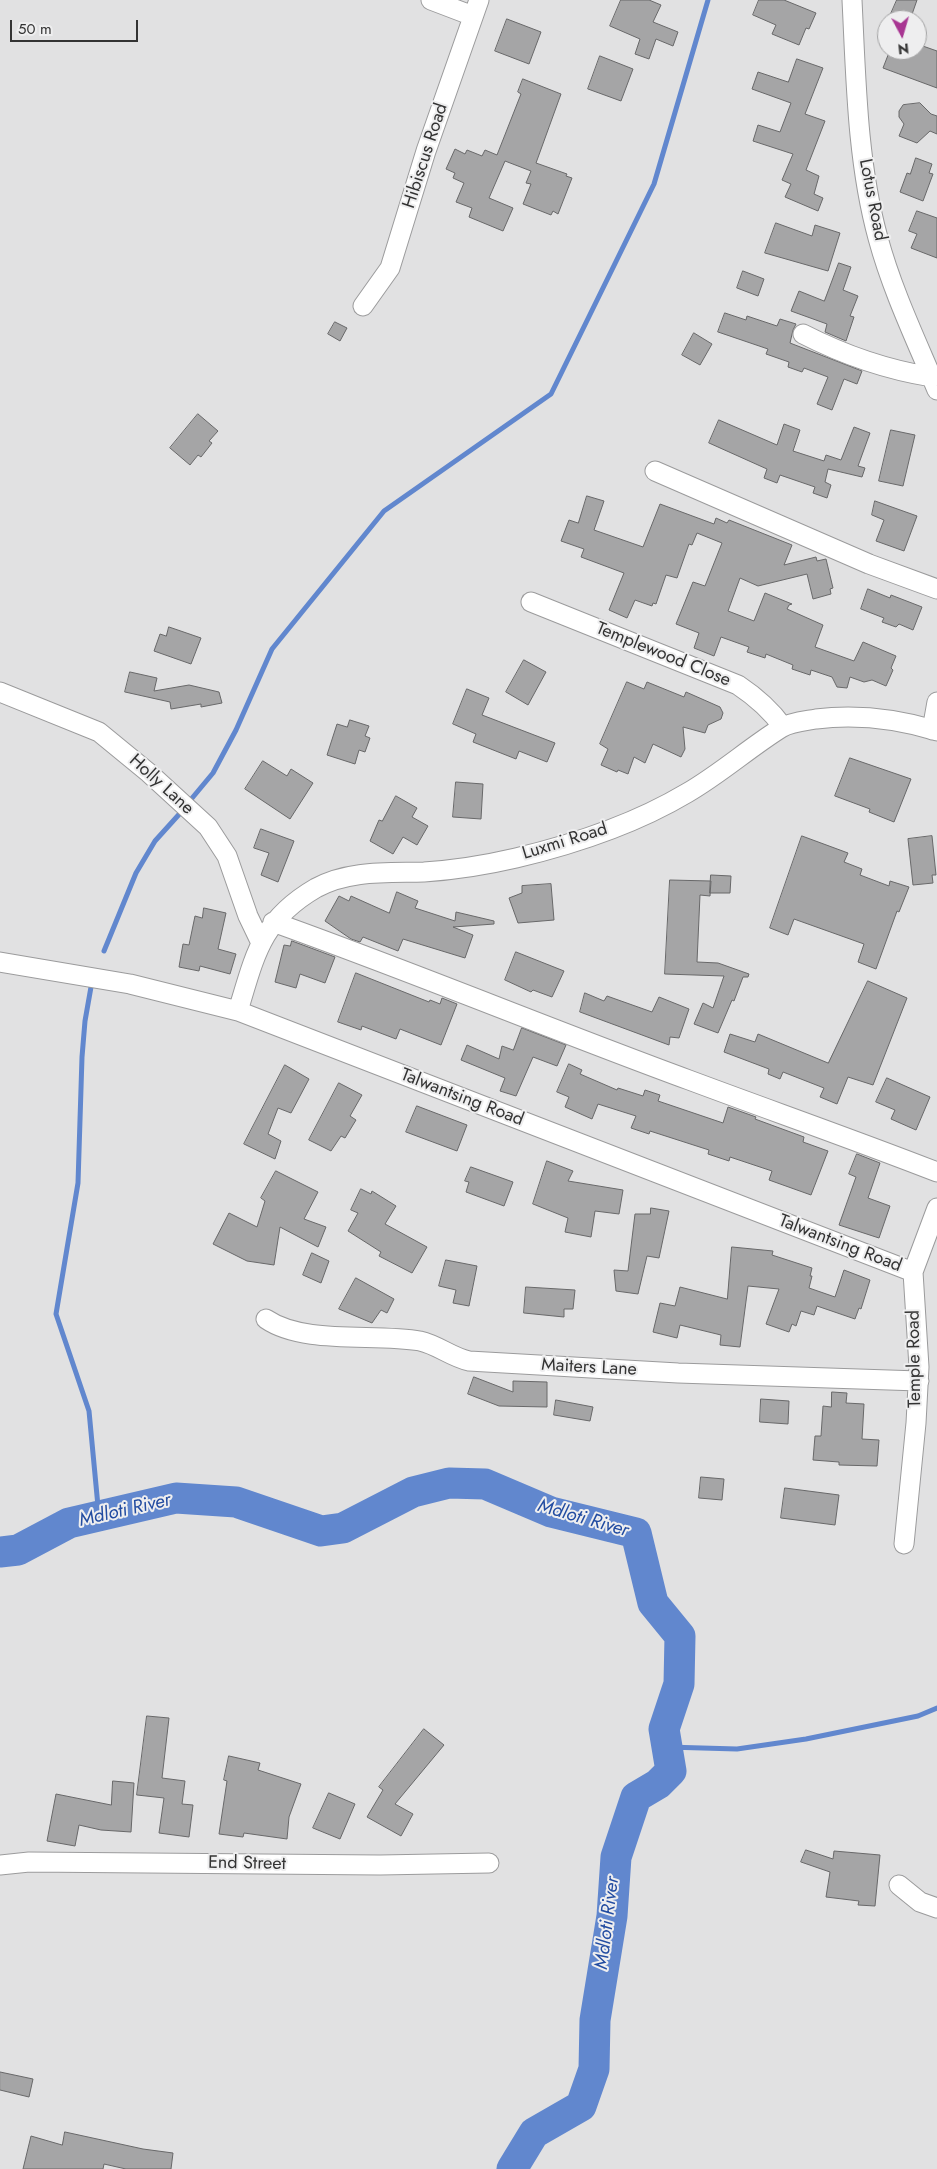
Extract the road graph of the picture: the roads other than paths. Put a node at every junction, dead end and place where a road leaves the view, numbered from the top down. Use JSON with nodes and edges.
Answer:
{"nodes":[{"id":1,"x":431,"y":0,"type":"edge"},
{"id":2,"x":852,"y":0,"type":"edge"},
{"id":3,"x":476,"y":8,"type":"edge"},
{"id":4,"x":363,"y":306,"type":"dead end"},
{"id":5,"x":803,"y":334,"type":"dead end"},
{"id":6,"x":934,"y":384,"type":"edge"},
{"id":7,"x":655,"y":472,"type":"dead end"},
{"id":8,"x":937,"y":589,"type":"edge"},
{"id":9,"x":531,"y":602,"type":"dead end"},
{"id":10,"x":0,"y":692,"type":"edge"},
{"id":11,"x":937,"y":702,"type":"edge"},
{"id":12,"x":783,"y":727,"type":"junction"},
{"id":13,"x":935,"y":730,"type":"edge"},
{"id":14,"x":273,"y":922,"type":"junction"},
{"id":15,"x":260,"y":941,"type":"junction"},
{"id":16,"x":0,"y":962,"type":"edge"},
{"id":17,"x":238,"y":1011,"type":"junction"},
{"id":18,"x":937,"y":1172,"type":"edge"},
{"id":19,"x":935,"y":1220,"type":"edge"},
{"id":20,"x":913,"y":1272,"type":"junction"},
{"id":21,"x":266,"y":1319,"type":"dead end"},
{"id":22,"x":919,"y":1381,"type":"junction"},
{"id":23,"x":904,"y":1544,"type":"dead end"},
{"id":24,"x":490,"y":1862,"type":"dead end"},
{"id":25,"x":2,"y":1864,"type":"edge"},
{"id":26,"x":899,"y":1885,"type":"dead end"},
{"id":27,"x":937,"y":1908,"type":"edge"}],
"edges":[{"from":1,"to":3,"type":"street"},
{"from":2,"to":6,"type":"street","name":"Lotus Road"},
{"from":3,"to":4,"type":"street","name":"Hibiscus Road"},
{"from":5,"to":6,"type":"street"},
{"from":7,"to":8,"type":"street"},
{"from":9,"to":12,"type":"street","name":"Templewood Close"},
{"from":10,"to":15,"type":"street","name":"Holly Lane"},
{"from":11,"to":13,"type":"street"},
{"from":12,"to":13,"type":"street","name":"Luxmi Road"},
{"from":12,"to":14,"type":"street","name":"Luxmi Road"},
{"from":14,"to":15,"type":"street","name":"Luxmi Road"},
{"from":14,"to":18,"type":"street"},
{"from":15,"to":17,"type":"street","name":"Luxmi Road"},
{"from":16,"to":17,"type":"street","name":"Talwantsing Road"},
{"from":17,"to":20,"type":"street","name":"Talwantsing Road"},
{"from":19,"to":20,"type":"street","name":"Temple Road"},
{"from":20,"to":22,"type":"street","name":"Temple Road"},
{"from":21,"to":22,"type":"street","name":"Maiters Lane"},
{"from":22,"to":23,"type":"street","name":"Temple Road"},
{"from":24,"to":25,"type":"street","name":"End Street"},
{"from":26,"to":27,"type":"street"}]}
